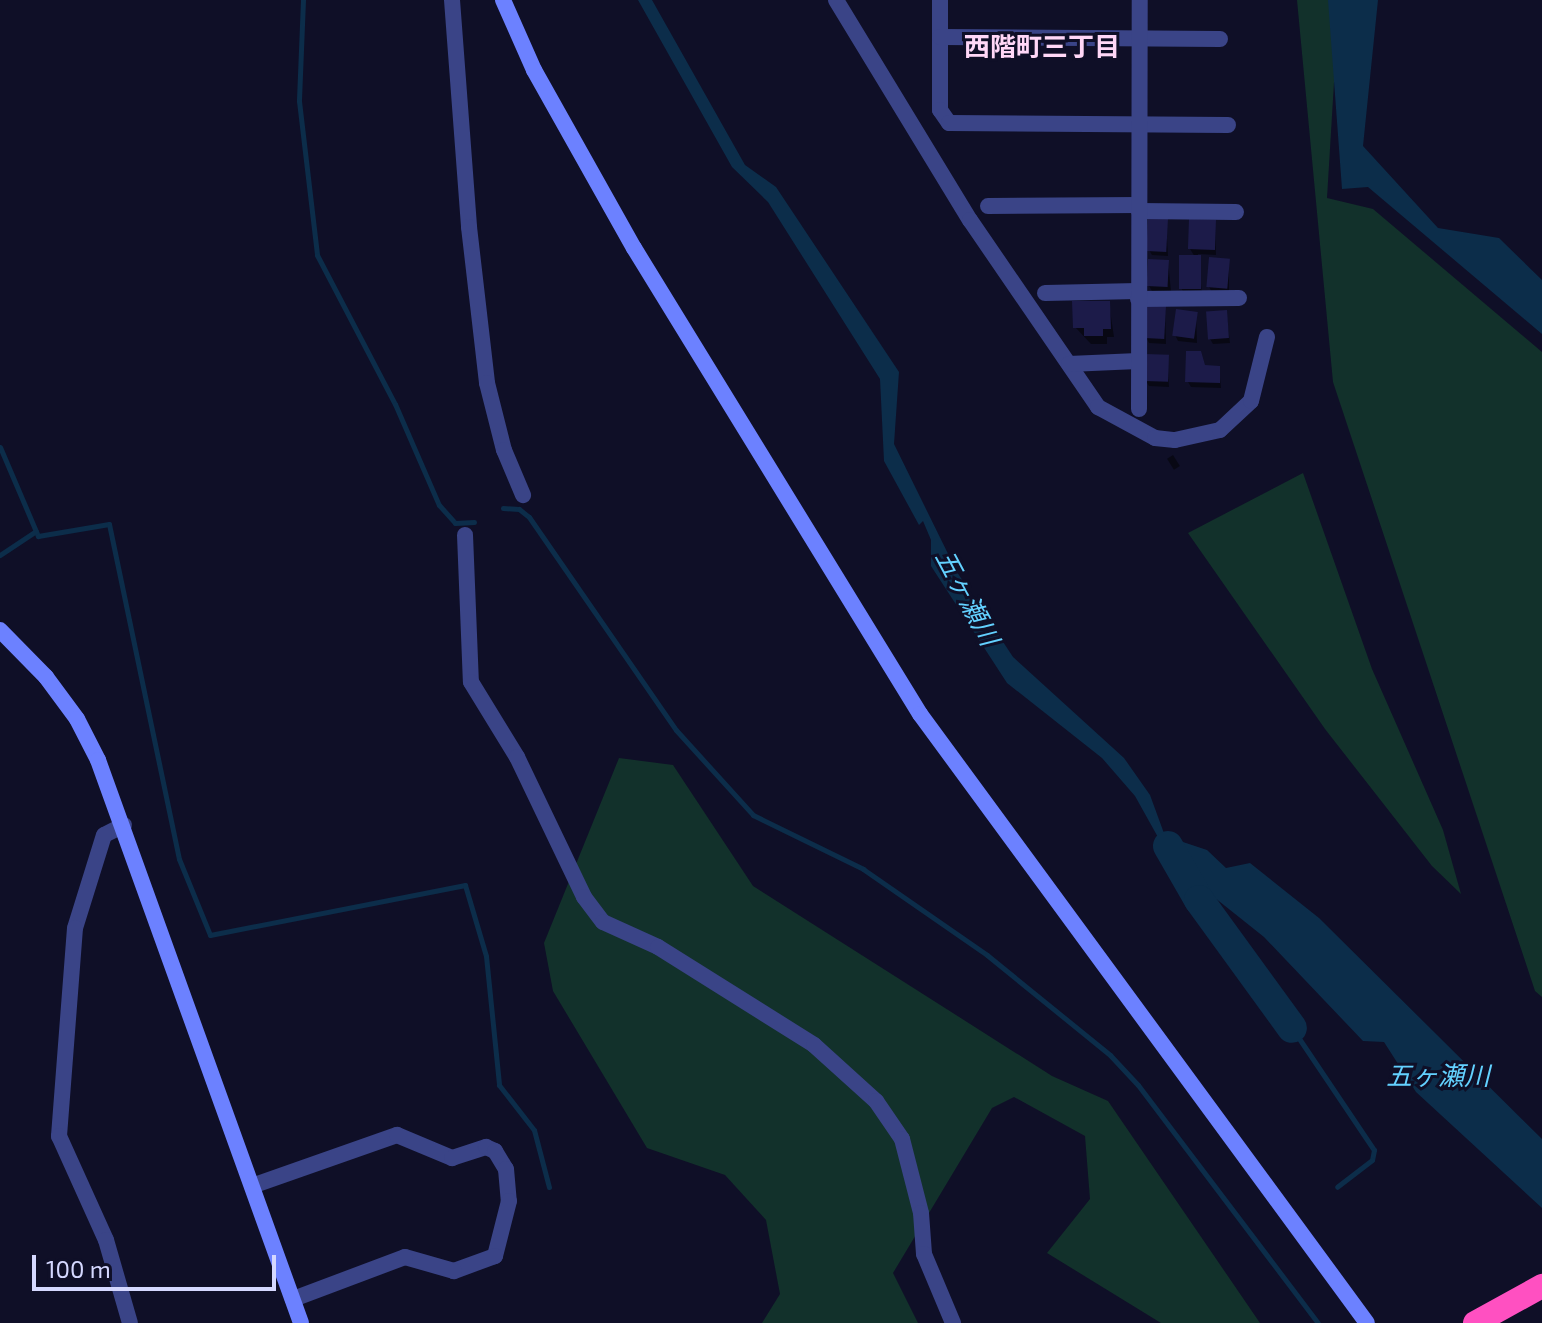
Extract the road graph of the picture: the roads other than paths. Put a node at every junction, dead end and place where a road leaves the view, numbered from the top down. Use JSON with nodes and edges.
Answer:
{"nodes":[{"id":1,"x":452,"y":0,"type":"edge"},
{"id":2,"x":503,"y":0,"type":"edge"},
{"id":3,"x":836,"y":0,"type":"edge"},
{"id":4,"x":940,"y":0,"type":"edge"},
{"id":5,"x":1140,"y":0,"type":"edge"},
{"id":6,"x":940,"y":37,"type":"junction"},
{"id":7,"x":1139,"y":37,"type":"junction"},
{"id":8,"x":1220,"y":39,"type":"dead end"},
{"id":9,"x":1139,"y":124,"type":"junction"},
{"id":10,"x":1228,"y":125,"type":"dead end"},
{"id":11,"x":988,"y":206,"type":"dead end"},
{"id":12,"x":1139,"y":208,"type":"junction"},
{"id":13,"x":1236,"y":212,"type":"dead end"},
{"id":14,"x":1045,"y":293,"type":"dead end"},
{"id":15,"x":1138,"y":295,"type":"junction"},
{"id":16,"x":1239,"y":298,"type":"dead end"},
{"id":17,"x":1267,"y":337,"type":"dead end"},
{"id":18,"x":1138,"y":361,"type":"junction"},
{"id":19,"x":1069,"y":364,"type":"junction"},
{"id":20,"x":1139,"y":409,"type":"dead end"},
{"id":21,"x":523,"y":495,"type":"dead end"},
{"id":22,"x":465,"y":535,"type":"dead end"},
{"id":23,"x":0,"y":630,"type":"edge"},
{"id":24,"x":124,"y":825,"type":"junction"},
{"id":25,"x":252,"y":1186,"type":"junction"},
{"id":26,"x":1542,"y":1286,"type":"edge"},
{"id":27,"x":293,"y":1299,"type":"junction"},
{"id":28,"x":130,"y":1323,"type":"edge"},
{"id":29,"x":301,"y":1323,"type":"edge"},
{"id":30,"x":953,"y":1323,"type":"edge"},
{"id":31,"x":1367,"y":1323,"type":"edge"},
{"id":32,"x":1475,"y":1323,"type":"edge"}],
"edges":[{"from":1,"to":21,"type":"street"},
{"from":2,"to":31,"type":"street"},
{"from":3,"to":19,"type":"street"},
{"from":4,"to":6,"type":"street"},
{"from":5,"to":7,"type":"street"},
{"from":6,"to":7,"type":"street"},
{"from":6,"to":9,"type":"street"},
{"from":7,"to":8,"type":"street"},
{"from":7,"to":9,"type":"street"},
{"from":9,"to":10,"type":"street"},
{"from":9,"to":12,"type":"street"},
{"from":11,"to":12,"type":"street"},
{"from":12,"to":13,"type":"street"},
{"from":12,"to":15,"type":"street"},
{"from":14,"to":15,"type":"street"},
{"from":15,"to":16,"type":"street"},
{"from":15,"to":18,"type":"street"},
{"from":17,"to":19,"type":"street"},
{"from":18,"to":19,"type":"street"},
{"from":18,"to":20,"type":"street"},
{"from":22,"to":30,"type":"street"},
{"from":23,"to":24,"type":"street"},
{"from":24,"to":25,"type":"street"},
{"from":24,"to":28,"type":"street"},
{"from":25,"to":27,"type":"street"},
{"from":25,"to":27,"type":"street"},
{"from":26,"to":32,"type":"highway"},
{"from":27,"to":29,"type":"street"}]}
